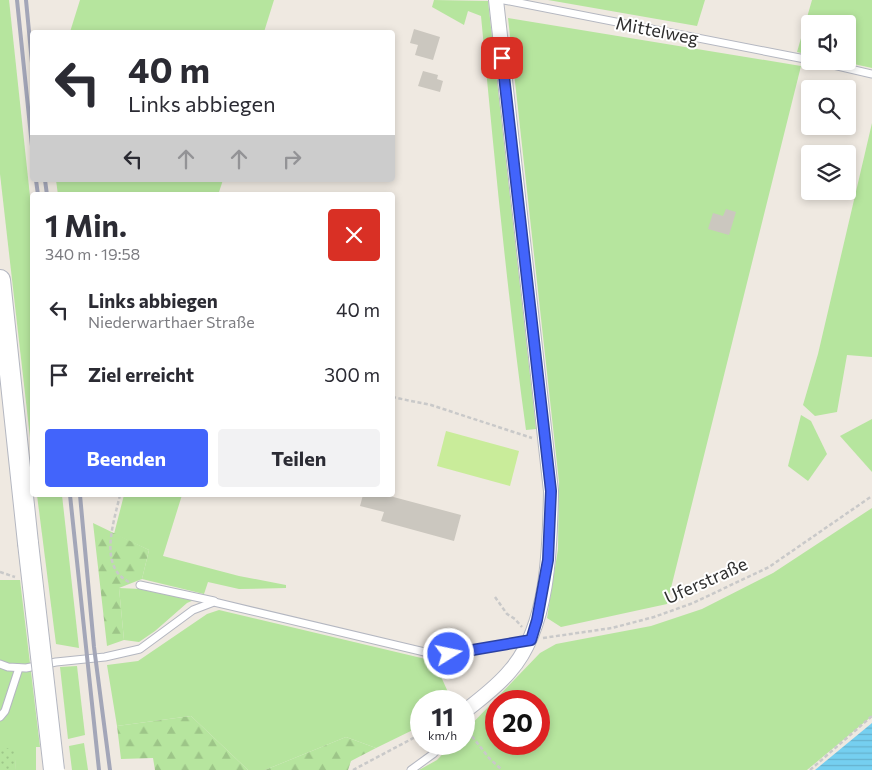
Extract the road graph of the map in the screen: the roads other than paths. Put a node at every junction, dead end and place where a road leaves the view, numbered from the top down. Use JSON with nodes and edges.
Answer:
{"nodes":[{"id":1,"x":496,"y":0,"type":"edge"},
{"id":2,"x":504,"y":0,"type":"edge"},
{"id":3,"x":801,"y":58,"type":"edge"},
{"id":4,"x":855,"y":70,"type":"edge"},
{"id":5,"x":872,"y":74,"type":"edge"},
{"id":6,"x":0,"y":280,"type":"edge"},
{"id":7,"x":140,"y":585,"type":"road end"},
{"id":8,"x":214,"y":602,"type":"junction"},
{"id":9,"x":531,"y":640,"type":"junction"},
{"id":10,"x":0,"y":664,"type":"edge"},
{"id":11,"x":19,"y":668,"type":"junction"},
{"id":12,"x":475,"y":703,"type":"edge"},
{"id":13,"x":0,"y":717,"type":"edge"},
{"id":14,"x":432,"y":755,"type":"edge"},
{"id":15,"x":54,"y":770,"type":"edge"},
{"id":16,"x":411,"y":770,"type":"edge"}],
"edges":[{"from":1,"to":9,"type":"street"},
{"from":2,"to":3,"type":"lane","name":"Mittelweg"},
{"from":4,"to":5,"type":"lane"},
{"from":6,"to":15,"type":"main road","bridge":true},
{"from":7,"to":8,"type":"lane"},
{"from":8,"to":9,"type":"lane"},
{"from":8,"to":11,"type":"lane"},
{"from":9,"to":12,"type":"street"},
{"from":10,"to":11,"type":"lane"},
{"from":11,"to":13,"type":"lane"},
{"from":14,"to":16,"type":"lane"}]}
